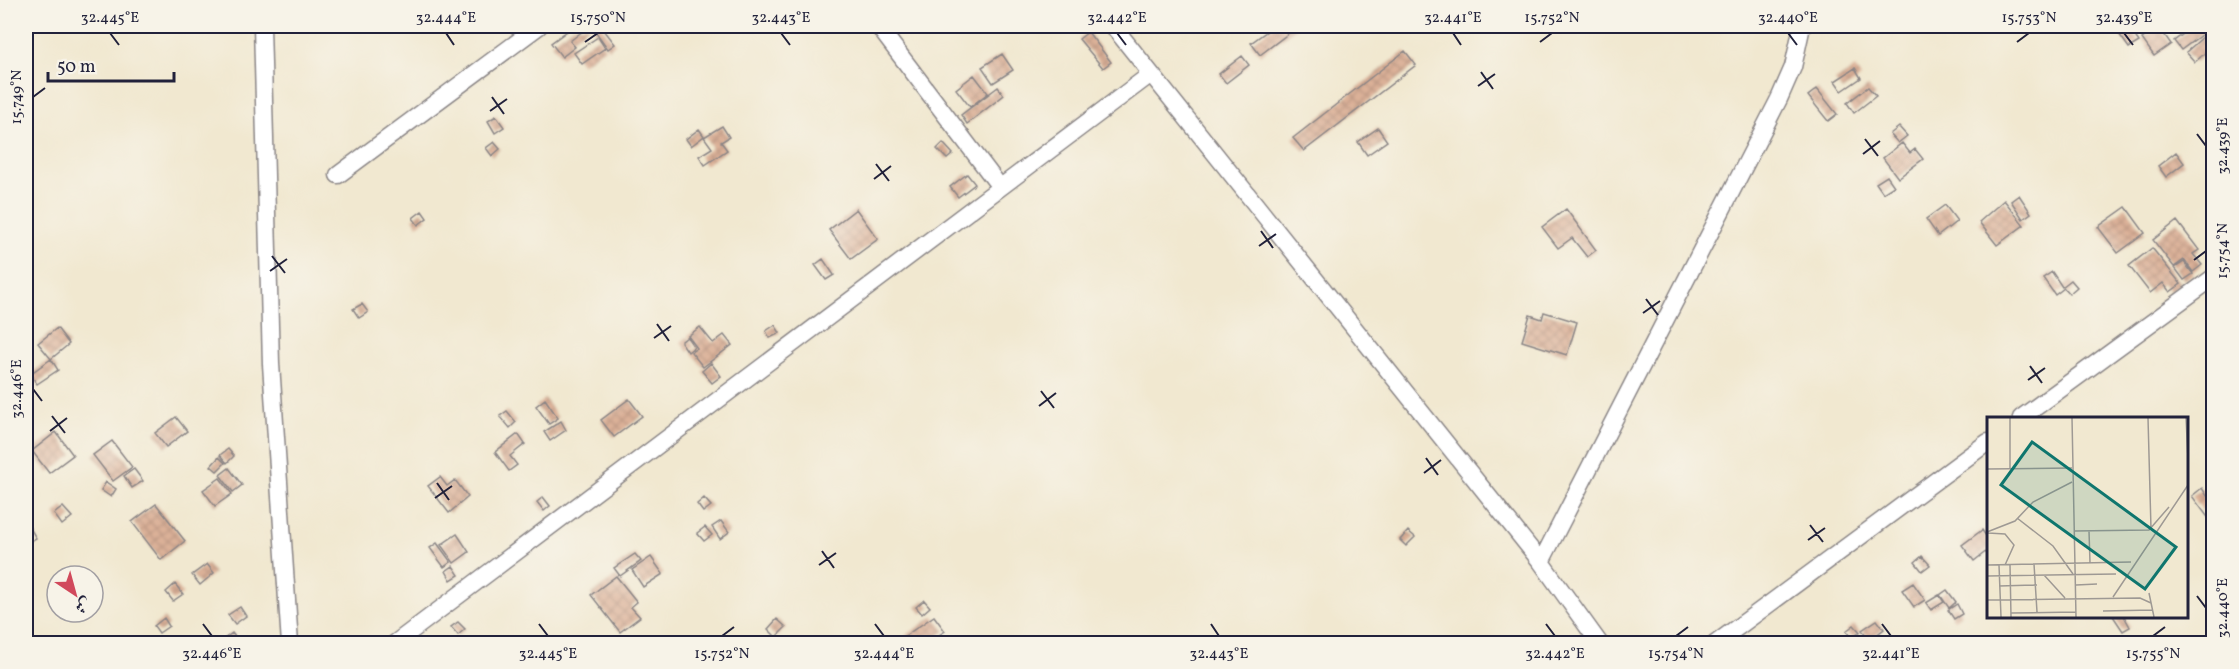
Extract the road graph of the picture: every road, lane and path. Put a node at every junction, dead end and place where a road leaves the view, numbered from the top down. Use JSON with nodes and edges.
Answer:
{"nodes":[{"id":1,"x":262,"y":26,"type":"edge"},
{"id":2,"x":539,"y":26,"type":"edge"},
{"id":3,"x":878,"y":26,"type":"edge"},
{"id":4,"x":1113,"y":26,"type":"edge"},
{"id":5,"x":1802,"y":26,"type":"edge"},
{"id":6,"x":1152,"y":74,"type":"junction"},
{"id":7,"x":338,"y":175,"type":"dead end"},
{"id":8,"x":1000,"y":188,"type":"junction"},
{"id":9,"x":2214,"y":277,"type":"edge"},
{"id":10,"x":2022,"y":417,"type":"edge"},
{"id":11,"x":1987,"y":443,"type":"edge"},
{"id":12,"x":1541,"y":562,"type":"junction"},
{"id":13,"x":290,"y":644,"type":"edge"},
{"id":14,"x":394,"y":644,"type":"edge"},
{"id":15,"x":1600,"y":644,"type":"edge"},
{"id":16,"x":1714,"y":644,"type":"edge"}],
"edges":[{"from":1,"to":13,"type":"street"},
{"from":2,"to":7,"type":"street"},
{"from":3,"to":8,"type":"street"},
{"from":4,"to":6,"type":"street"},
{"from":5,"to":12,"type":"street"},
{"from":6,"to":8,"type":"street"},
{"from":6,"to":12,"type":"street"},
{"from":8,"to":14,"type":"street"},
{"from":9,"to":10,"type":"street"},
{"from":11,"to":16,"type":"street"},
{"from":12,"to":15,"type":"street"}]}
